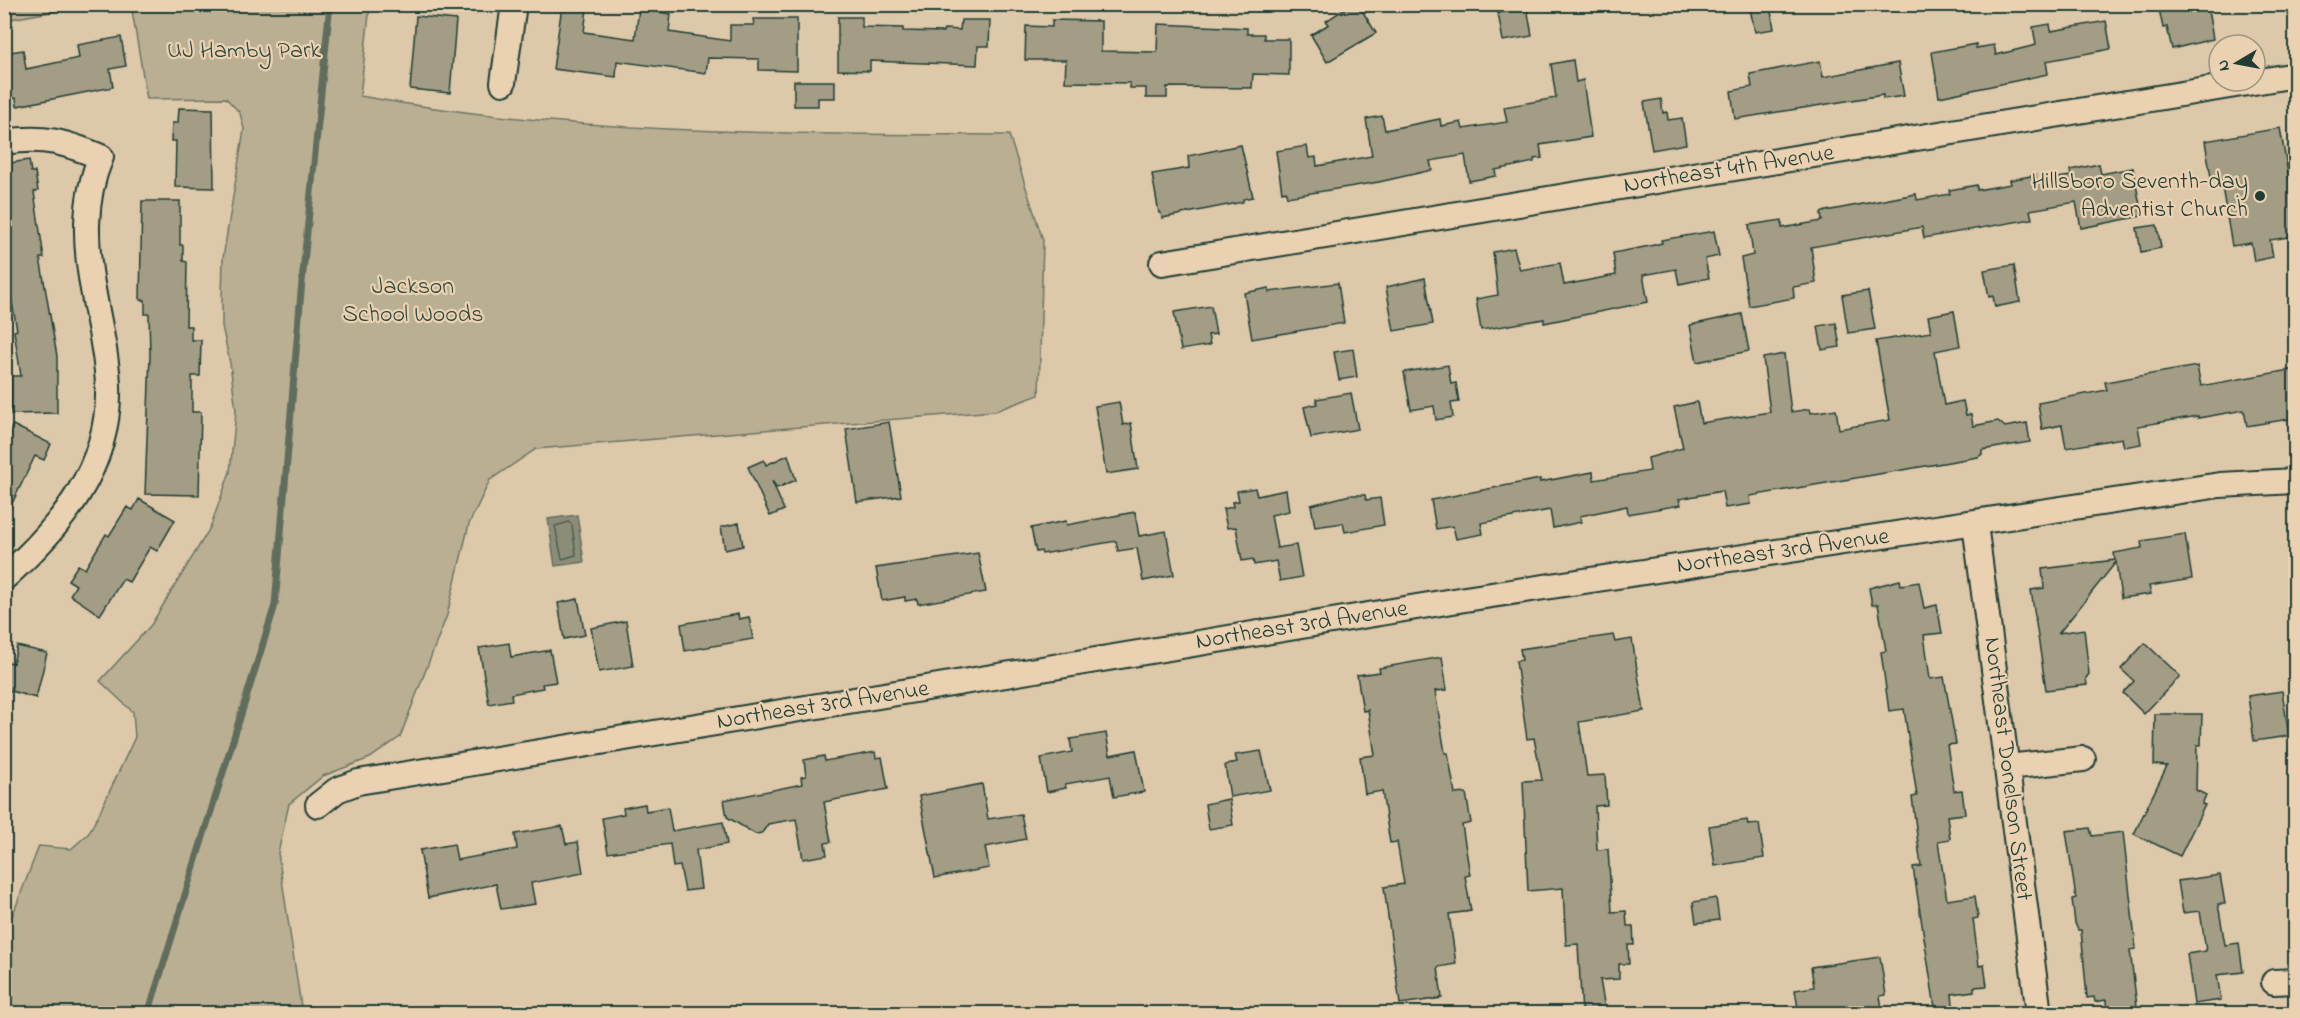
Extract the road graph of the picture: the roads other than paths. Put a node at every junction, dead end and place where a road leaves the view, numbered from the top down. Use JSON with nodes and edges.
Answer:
{"nodes":[{"id":1,"x":514,"y":4,"type":"edge"},
{"id":2,"x":2295,"y":75,"type":"edge"},
{"id":3,"x":503,"y":83,"type":"dead end"},
{"id":4,"x":4,"y":142,"type":"edge"},
{"id":5,"x":1162,"y":263,"type":"dead end"},
{"id":6,"x":2295,"y":481,"type":"edge"},
{"id":7,"x":1975,"y":524,"type":"junction"},
{"id":8,"x":4,"y":578,"type":"edge"},
{"id":9,"x":2083,"y":759,"type":"dead end"},
{"id":10,"x":2007,"y":767,"type":"junction"},
{"id":11,"x":318,"y":805,"type":"dead end"},
{"id":12,"x":2039,"y":1014,"type":"edge"}],
"edges":[{"from":1,"to":3,"type":"street"},
{"from":2,"to":5,"type":"street","name":"Northeast 4th Avenue"},
{"from":4,"to":8,"type":"street"},
{"from":6,"to":7,"type":"street","name":"Northeast 3rd Avenue"},
{"from":7,"to":10,"type":"street","name":"Northeast Donelson Street"},
{"from":7,"to":11,"type":"street","name":"Northeast 3rd Avenue"},
{"from":9,"to":10,"type":"street"},
{"from":10,"to":12,"type":"street","name":"Northeast Donelson Street"}]}
